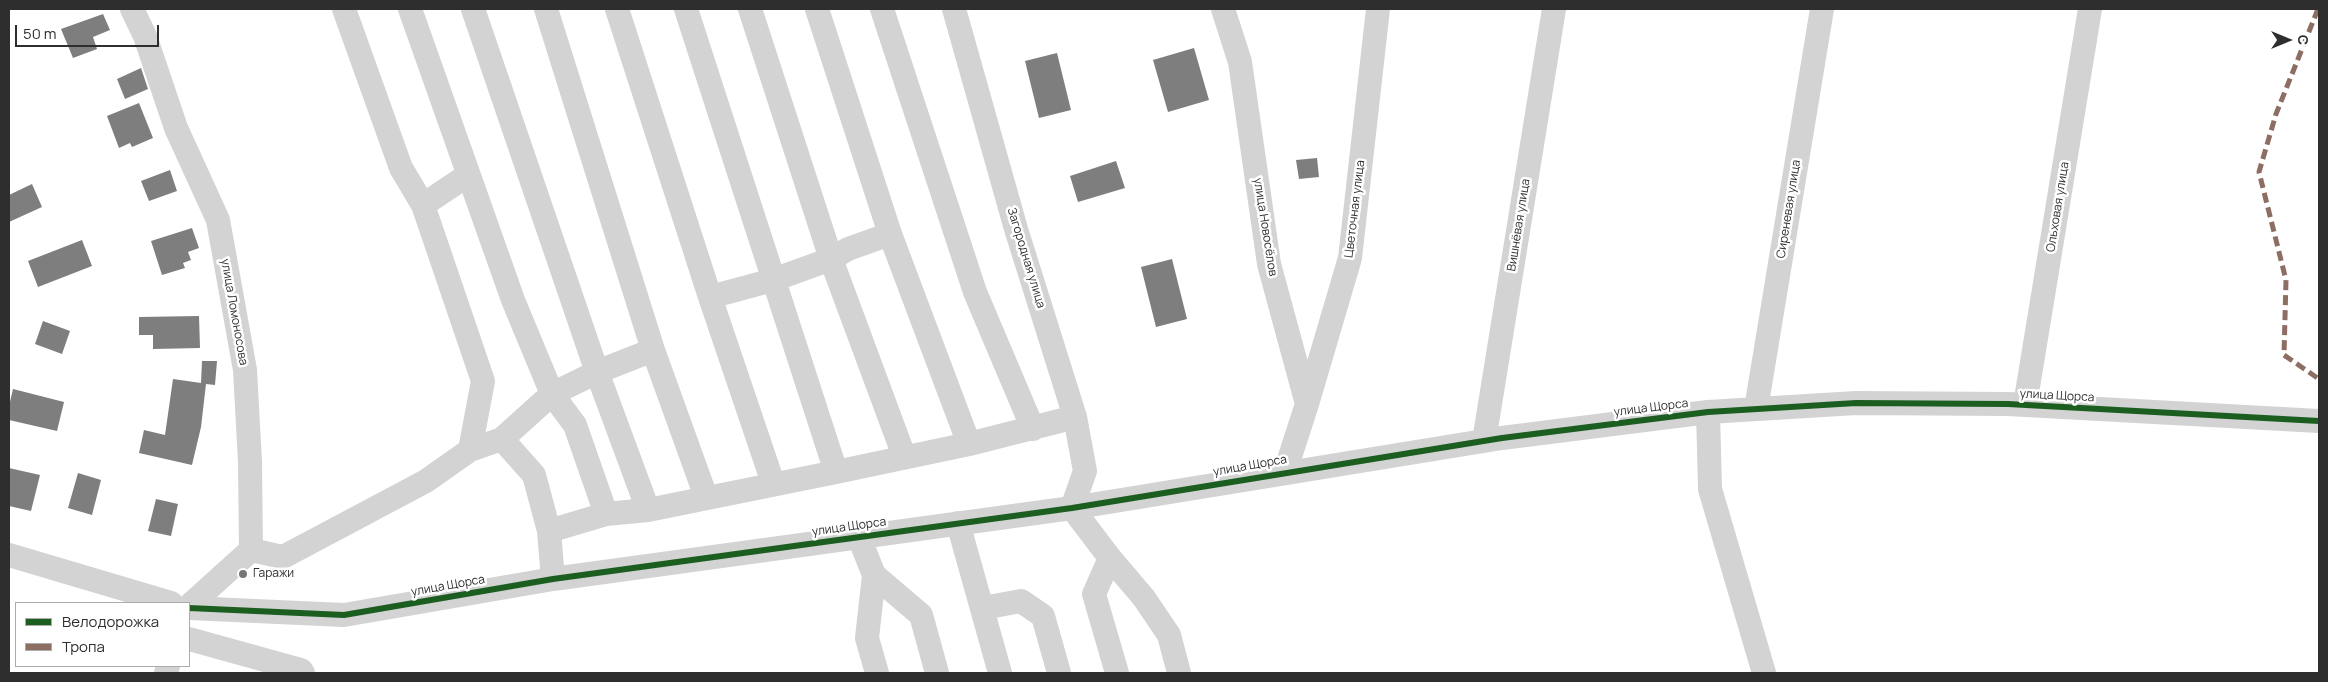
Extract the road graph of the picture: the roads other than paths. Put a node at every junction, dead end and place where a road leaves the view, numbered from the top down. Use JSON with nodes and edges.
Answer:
{"nodes":[{"id":1,"x":132,"y":9,"type":"edge"},
{"id":2,"x":344,"y":9,"type":"edge"},
{"id":3,"x":410,"y":9,"type":"edge"},
{"id":4,"x":473,"y":9,"type":"edge"},
{"id":5,"x":546,"y":9,"type":"edge"},
{"id":6,"x":617,"y":9,"type":"edge"},
{"id":7,"x":686,"y":9,"type":"edge"},
{"id":8,"x":750,"y":9,"type":"edge"},
{"id":9,"x":817,"y":9,"type":"edge"},
{"id":10,"x":882,"y":9,"type":"edge"},
{"id":11,"x":954,"y":9,"type":"edge"},
{"id":12,"x":1223,"y":9,"type":"edge"},
{"id":13,"x":1378,"y":9,"type":"edge"},
{"id":14,"x":1554,"y":9,"type":"edge"},
{"id":15,"x":1822,"y":9,"type":"edge"},
{"id":16,"x":2090,"y":9,"type":"edge"},
{"id":17,"x":468,"y":175,"type":"junction"},
{"id":18,"x":423,"y":205,"type":"junction"},
{"id":19,"x":890,"y":234,"type":"junction"},
{"id":20,"x":831,"y":259,"type":"junction"},
{"id":21,"x":773,"y":280,"type":"junction"},
{"id":22,"x":710,"y":296,"type":"junction"},
{"id":23,"x":653,"y":350,"type":"junction"},
{"id":24,"x":597,"y":372,"type":"junction"},
{"id":25,"x":552,"y":394,"type":"junction"},
{"id":26,"x":1307,"y":404,"type":"junction"},
{"id":27,"x":2025,"y":405,"type":"junction"},
{"id":28,"x":1756,"y":409,"type":"junction"},
{"id":29,"x":1708,"y":412,"type":"junction"},
{"id":30,"x":1075,"y":417,"type":"junction"},
{"id":31,"x":2319,"y":422,"type":"edge"},
{"id":32,"x":1033,"y":428,"type":"junction"},
{"id":33,"x":502,"y":439,"type":"junction"},
{"id":34,"x":1484,"y":440,"type":"junction"},
{"id":35,"x":969,"y":444,"type":"junction"},
{"id":36,"x":470,"y":450,"type":"junction"},
{"id":37,"x":904,"y":456,"type":"junction"},
{"id":38,"x":836,"y":472,"type":"junction"},
{"id":39,"x":1285,"y":472,"type":"junction"},
{"id":40,"x":773,"y":483,"type":"junction"},
{"id":41,"x":706,"y":497,"type":"junction"},
{"id":42,"x":1072,"y":508,"type":"junction"},
{"id":43,"x":648,"y":510,"type":"junction"},
{"id":44,"x":606,"y":514,"type":"junction"},
{"id":45,"x":958,"y":523,"type":"junction"},
{"id":46,"x":549,"y":531,"type":"junction"},
{"id":47,"x":859,"y":536,"type":"junction"},
{"id":48,"x":251,"y":550,"type":"junction"},
{"id":49,"x":9,"y":554,"type":"edge"},
{"id":50,"x":1110,"y":558,"type":"junction"},
{"id":51,"x":874,"y":575,"type":"junction"},
{"id":52,"x":553,"y":579,"type":"junction"},
{"id":53,"x":168,"y":602,"type":"edge"},
{"id":54,"x":190,"y":606,"type":"edge"},
{"id":55,"x":190,"y":607,"type":"edge"},
{"id":56,"x":983,"y":608,"type":"junction"},
{"id":57,"x":190,"y":639,"type":"edge"},
{"id":58,"x":303,"y":673,"type":"edge"},
{"id":59,"x":877,"y":673,"type":"edge"},
{"id":60,"x":937,"y":673,"type":"edge"},
{"id":61,"x":1000,"y":673,"type":"edge"},
{"id":62,"x":1058,"y":673,"type":"edge"},
{"id":63,"x":1117,"y":673,"type":"edge"},
{"id":64,"x":1179,"y":673,"type":"edge"},
{"id":65,"x":1764,"y":673,"type":"edge"}],
"edges":[{"from":1,"to":48,"type":"street","name":"улица Ломоносова"},
{"from":2,"to":18,"type":"street"},
{"from":3,"to":17,"type":"street"},
{"from":4,"to":24,"type":"street"},
{"from":5,"to":23,"type":"street"},
{"from":6,"to":22,"type":"street"},
{"from":7,"to":21,"type":"street"},
{"from":8,"to":20,"type":"street"},
{"from":9,"to":19,"type":"street"},
{"from":10,"to":32,"type":"street"},
{"from":11,"to":30,"type":"street","name":"Загородная улица"},
{"from":12,"to":26,"type":"street","name":"улица Новосёлов"},
{"from":13,"to":26,"type":"street","name":"Цветочная улица"},
{"from":14,"to":34,"type":"street","name":"Вишнёвая улица"},
{"from":15,"to":28,"type":"street","name":"Сиреневая улица"},
{"from":16,"to":27,"type":"street","name":"Ольховая улица"},
{"from":17,"to":18,"type":"street"},
{"from":17,"to":25,"type":"street"},
{"from":18,"to":36,"type":"street"},
{"from":19,"to":20,"type":"street"},
{"from":19,"to":35,"type":"street"},
{"from":20,"to":21,"type":"street"},
{"from":20,"to":37,"type":"street"},
{"from":21,"to":22,"type":"street"},
{"from":21,"to":38,"type":"street"},
{"from":22,"to":40,"type":"street"},
{"from":23,"to":24,"type":"street"},
{"from":23,"to":41,"type":"street"},
{"from":24,"to":25,"type":"street"},
{"from":24,"to":43,"type":"street"},
{"from":25,"to":33,"type":"street"},
{"from":25,"to":44,"type":"street"},
{"from":26,"to":39,"type":"street"},
{"from":27,"to":28,"type":"street","name":"улица Щорса"},
{"from":27,"to":31,"type":"street","name":"улица Щорса"},
{"from":28,"to":29,"type":"street","name":"улица Щорса"},
{"from":29,"to":34,"type":"street","name":"улица Щорса"},
{"from":29,"to":65,"type":"street"},
{"from":30,"to":32,"type":"street"},
{"from":30,"to":42,"type":"street","name":"Загородная улица"},
{"from":32,"to":35,"type":"street"},
{"from":33,"to":36,"type":"street"},
{"from":33,"to":46,"type":"street"},
{"from":34,"to":39,"type":"street","name":"улица Щорса"},
{"from":35,"to":37,"type":"street"},
{"from":36,"to":48,"type":"street"},
{"from":37,"to":38,"type":"street"},
{"from":38,"to":40,"type":"street"},
{"from":39,"to":42,"type":"street","name":"улица Щорса"},
{"from":40,"to":41,"type":"street"},
{"from":41,"to":43,"type":"street"},
{"from":42,"to":45,"type":"street","name":"улица Щорса"},
{"from":42,"to":50,"type":"street"},
{"from":43,"to":44,"type":"street"},
{"from":44,"to":46,"type":"street"},
{"from":45,"to":47,"type":"street","name":"улица Щорса"},
{"from":45,"to":56,"type":"street"},
{"from":46,"to":52,"type":"street"},
{"from":47,"to":51,"type":"street"},
{"from":47,"to":52,"type":"street","name":"улица Щорса"},
{"from":48,"to":54,"type":"street"},
{"from":49,"to":53,"type":"street"},
{"from":50,"to":63,"type":"street"},
{"from":50,"to":64,"type":"street"},
{"from":51,"to":59,"type":"street"},
{"from":51,"to":60,"type":"street"},
{"from":52,"to":55,"type":"street","name":"улица Щорса"},
{"from":56,"to":61,"type":"street"},
{"from":56,"to":62,"type":"street"},
{"from":57,"to":58,"type":"street"}]}
